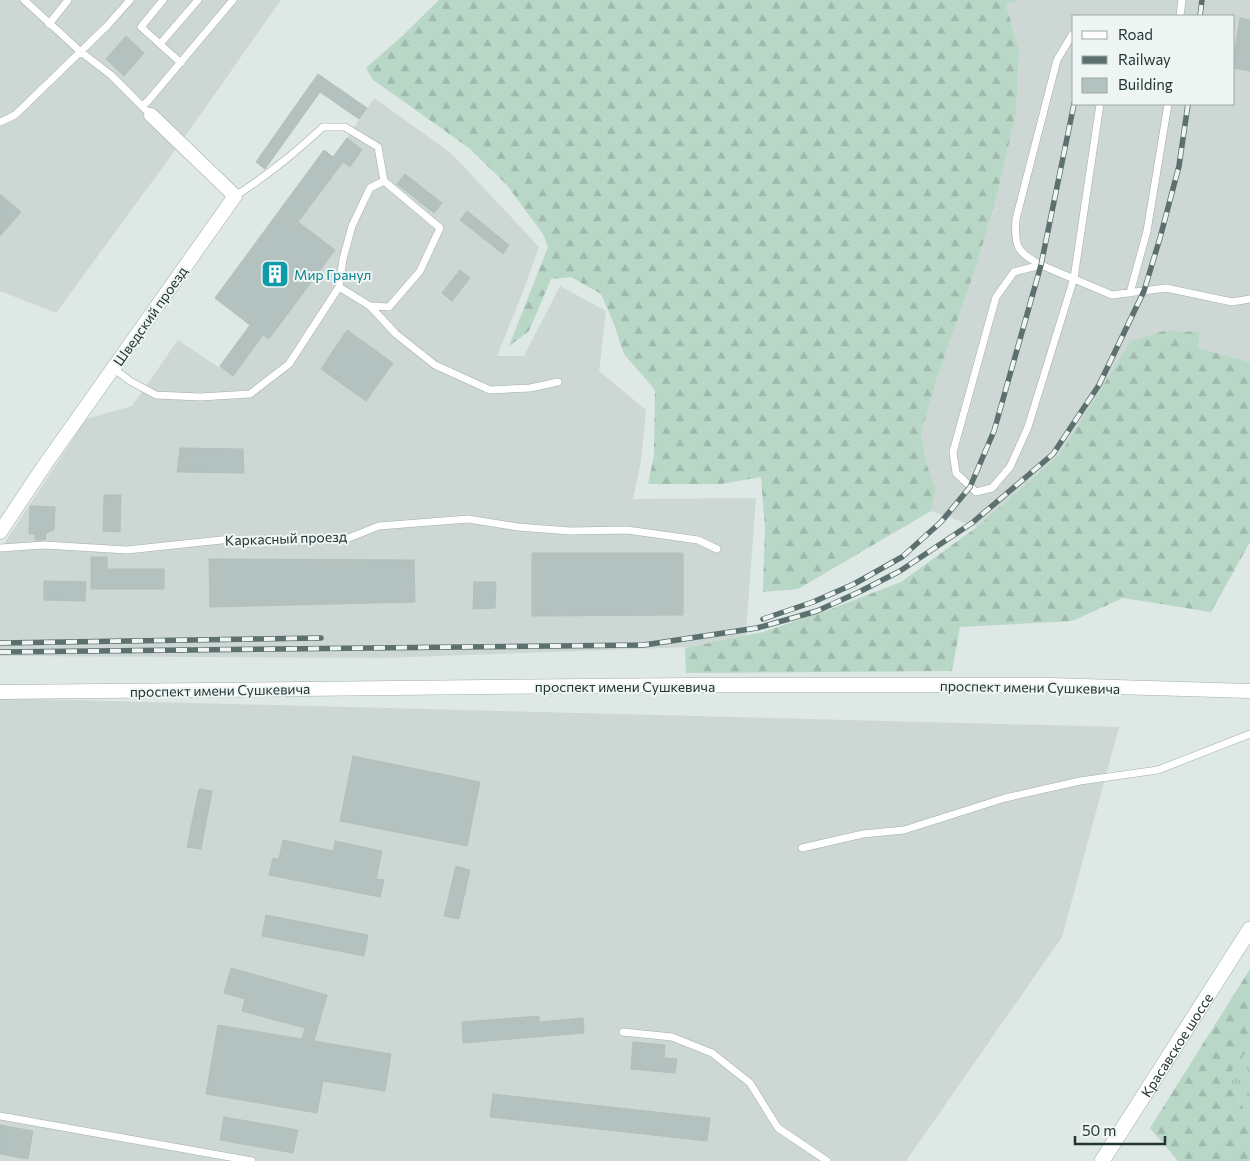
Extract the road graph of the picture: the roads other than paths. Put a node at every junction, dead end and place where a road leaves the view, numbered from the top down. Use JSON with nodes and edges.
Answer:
{"nodes":[{"id":1,"x":24,"y":0,"type":"edge"},
{"id":2,"x":68,"y":0,"type":"edge"},
{"id":3,"x":130,"y":0,"type":"edge"},
{"id":4,"x":163,"y":0,"type":"edge"},
{"id":5,"x":198,"y":0,"type":"edge"},
{"id":6,"x":233,"y":0,"type":"edge"},
{"id":7,"x":1182,"y":0,"type":"edge"},
{"id":8,"x":1180,"y":15,"type":"edge"},
{"id":9,"x":49,"y":24,"type":"junction"},
{"id":10,"x":1072,"y":34,"type":"edge"},
{"id":11,"x":160,"y":44,"type":"junction"},
{"id":12,"x":81,"y":52,"type":"junction"},
{"id":13,"x":181,"y":63,"type":"junction"},
{"id":14,"x":1100,"y":105,"type":"edge"},
{"id":15,"x":1168,"y":105,"type":"edge"},
{"id":16,"x":147,"y":111,"type":"junction"},
{"id":17,"x":0,"y":122,"type":"edge"},
{"id":18,"x":384,"y":181,"type":"junction"},
{"id":19,"x":235,"y":196,"type":"junction"},
{"id":20,"x":1041,"y":265,"type":"junction"},
{"id":21,"x":1074,"y":278,"type":"junction"},
{"id":22,"x":339,"y":287,"type":"junction"},
{"id":23,"x":1130,"y":293,"type":"junction"},
{"id":24,"x":1250,"y":299,"type":"edge"},
{"id":25,"x":370,"y":306,"type":"junction"},
{"id":26,"x":113,"y":368,"type":"junction"},
{"id":27,"x":558,"y":382,"type":"dead end"},
{"id":28,"x":0,"y":532,"type":"edge"},
{"id":29,"x":0,"y":548,"type":"edge"},
{"id":30,"x":717,"y":549,"type":"dead end"},
{"id":31,"x":1250,"y":691,"type":"edge"},
{"id":32,"x":0,"y":692,"type":"edge"},
{"id":33,"x":1250,"y":734,"type":"edge"},
{"id":34,"x":802,"y":848,"type":"dead end"},
{"id":35,"x":1250,"y":929,"type":"edge"},
{"id":36,"x":623,"y":1032,"type":"dead end"},
{"id":37,"x":0,"y":1116,"type":"edge"},
{"id":38,"x":252,"y":1161,"type":"edge"},
{"id":39,"x":827,"y":1161,"type":"edge"},
{"id":40,"x":1102,"y":1161,"type":"edge"}],
"edges":[{"from":1,"to":9,"type":"lane"},
{"from":2,"to":9,"type":"lane"},
{"from":3,"to":12,"type":"lane"},
{"from":4,"to":11,"type":"lane"},
{"from":5,"to":11,"type":"lane"},
{"from":6,"to":13,"type":"lane"},
{"from":7,"to":8,"type":"lane"},
{"from":9,"to":12,"type":"lane"},
{"from":10,"to":20,"type":"lane"},
{"from":11,"to":13,"type":"lane"},
{"from":12,"to":16,"type":"lane"},
{"from":12,"to":17,"type":"lane"},
{"from":13,"to":16,"type":"lane"},
{"from":14,"to":21,"type":"lane"},
{"from":15,"to":23,"type":"lane"},
{"from":16,"to":19,"type":"street"},
{"from":18,"to":19,"type":"lane"},
{"from":18,"to":22,"type":"lane"},
{"from":18,"to":25,"type":"lane"},
{"from":19,"to":26,"type":"street","name":"Шведский проезд"},
{"from":20,"to":21,"type":"lane"},
{"from":20,"to":21,"type":"lane"},
{"from":21,"to":23,"type":"lane"},
{"from":22,"to":25,"type":"lane"},
{"from":22,"to":26,"type":"lane"},
{"from":23,"to":24,"type":"lane"},
{"from":25,"to":27,"type":"lane"},
{"from":26,"to":28,"type":"street","name":"Шведский проезд"},
{"from":29,"to":30,"type":"lane","name":"Каркасный проезд"},
{"from":31,"to":32,"type":"street","name":"проспект имени Сушкевича"},
{"from":33,"to":34,"type":"lane"},
{"from":35,"to":40,"type":"street","name":"Красавское шоссе"},
{"from":36,"to":39,"type":"lane"},
{"from":37,"to":38,"type":"lane"}]}
